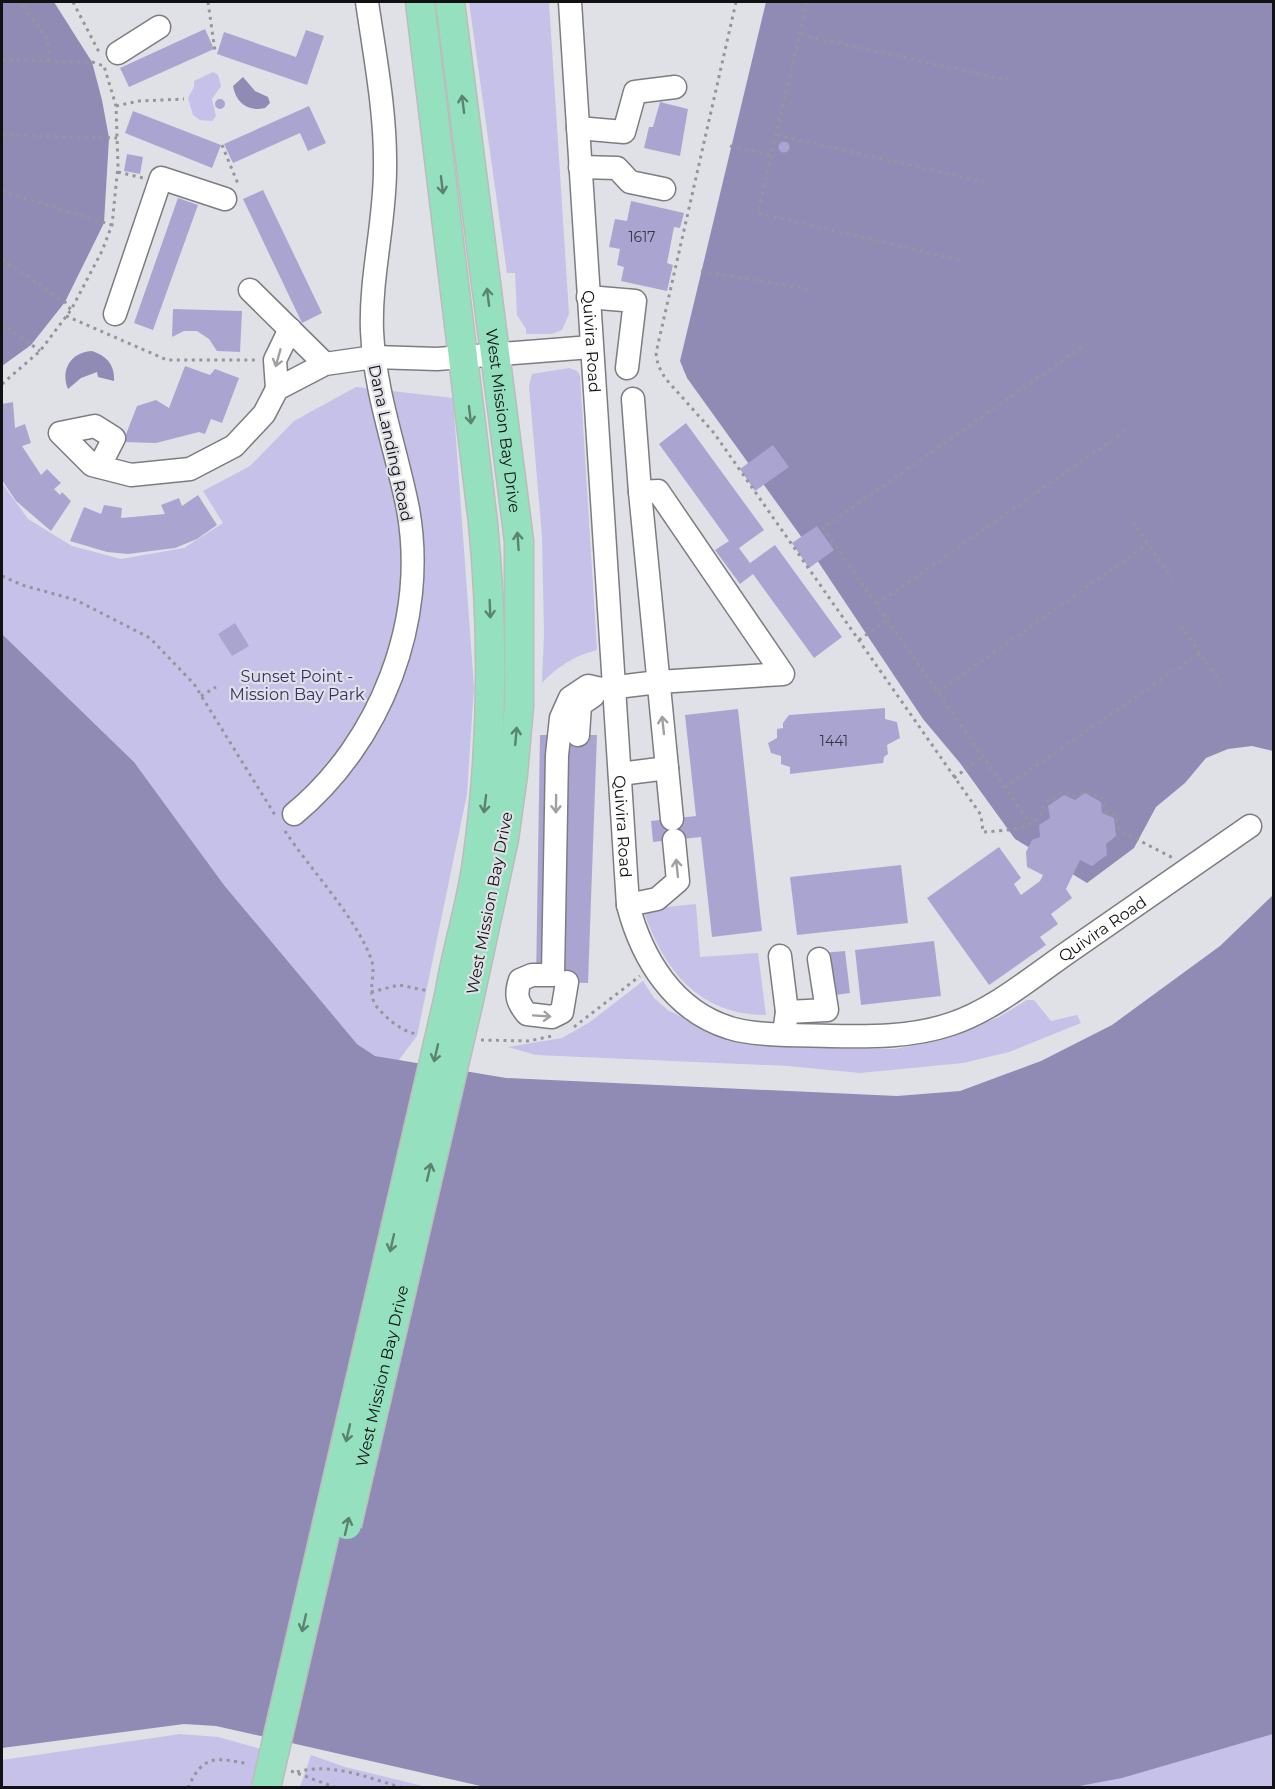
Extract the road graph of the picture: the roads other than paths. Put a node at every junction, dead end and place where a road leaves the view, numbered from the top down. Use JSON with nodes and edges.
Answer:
{"nodes":[{"id":1,"x":367,"y":2,"type":"edge"},
{"id":2,"x":420,"y":2,"type":"edge"},
{"id":3,"x":450,"y":2,"type":"edge"},
{"id":4,"x":570,"y":2,"type":"edge"},
{"id":5,"x":159,"y":27,"type":"dead end"},
{"id":6,"x":110,"y":59,"type":"road end"},
{"id":7,"x":675,"y":87,"type":"dead end"},
{"id":8,"x":578,"y":128,"type":"junction"},
{"id":9,"x":580,"y":167,"type":"junction"},
{"id":10,"x":664,"y":189,"type":"dead end"},
{"id":11,"x":231,"y":191,"type":"road end"},
{"id":12,"x":250,"y":290,"type":"dead end"},
{"id":13,"x":588,"y":297,"type":"junction"},
{"id":14,"x":115,"y":314,"type":"dead end"},
{"id":15,"x":290,"y":329,"type":"junction"},
{"id":16,"x":591,"y":347,"type":"junction"},
{"id":17,"x":495,"y":356,"type":"junction"},
{"id":18,"x":374,"y":357,"type":"junction"},
{"id":19,"x":462,"y":357,"type":"junction"},
{"id":20,"x":325,"y":364,"type":"junction"},
{"id":21,"x":627,"y":368,"type":"dead end"},
{"id":22,"x":277,"y":389,"type":"junction"},
{"id":23,"x":633,"y":399,"type":"dead end"},
{"id":24,"x":99,"y":467,"type":"dead end"},
{"id":25,"x":640,"y":492,"type":"junction"},
{"id":26,"x":658,"y":682,"type":"junction"},
{"id":27,"x":608,"y":688,"type":"junction"},
{"id":28,"x":578,"y":735,"type":"dead end"},
{"id":29,"x":667,"y":768,"type":"junction"},
{"id":30,"x":620,"y":774,"type":"junction"},
{"id":31,"x":284,"y":818,"type":"road end"},
{"id":32,"x":1250,"y":826,"type":"dead end"},
{"id":33,"x":628,"y":905,"type":"junction"},
{"id":34,"x":780,"y":956,"type":"dead end"},
{"id":35,"x":819,"y":958,"type":"dead end"},
{"id":36,"x":567,"y":982,"type":"dead end"},
{"id":37,"x":452,"y":996,"type":"junction"},
{"id":38,"x":786,"y":1023,"type":"junction"},
{"id":39,"x":292,"y":1780,"type":"edge"},
{"id":40,"x":266,"y":1788,"type":"edge"}],
"edges":[{"from":1,"to":18,"type":"street","name":"Dana Landing Road"},
{"from":2,"to":19,"type":"main road","name":"West Mission Bay Drive","one_way":true},
{"from":17,"to":3,"type":"main road","name":"West Mission Bay Drive","one_way":true},
{"from":4,"to":8,"type":"street","name":"Quivira Road"},
{"from":5,"to":6,"type":"street"},
{"from":7,"to":8,"type":"street"},
{"from":8,"to":9,"type":"street","name":"Quivira Road"},
{"from":9,"to":10,"type":"street"},
{"from":9,"to":13,"type":"street","name":"Quivira Road"},
{"from":11,"to":14,"type":"street"},
{"from":12,"to":15,"type":"street"},
{"from":13,"to":16,"type":"street","name":"Quivira Road"},
{"from":13,"to":21,"type":"street"},
{"from":15,"to":20,"type":"street"},
{"from":15,"to":22,"type":"street","one_way":true},
{"from":16,"to":17,"type":"street"},
{"from":16,"to":27,"type":"street","name":"Quivira Road"},
{"from":17,"to":19,"type":"street"},
{"from":37,"to":17,"type":"main road","name":"West Mission Bay Drive","one_way":true},
{"from":18,"to":19,"type":"street"},
{"from":18,"to":20,"type":"street"},
{"from":18,"to":31,"type":"street","name":"Dana Landing Road"},
{"from":19,"to":37,"type":"main road","name":"West Mission Bay Drive","one_way":true},
{"from":20,"to":22,"type":"street"},
{"from":22,"to":24,"type":"street"},
{"from":23,"to":25,"type":"street"},
{"from":25,"to":26,"type":"street"},
{"from":25,"to":26,"type":"street"},
{"from":26,"to":27,"type":"street"},
{"from":29,"to":26,"type":"street","one_way":true},
{"from":27,"to":28,"type":"street"},
{"from":27,"to":30,"type":"street","name":"Quivira Road"},
{"from":27,"to":36,"type":"street","one_way":true},
{"from":29,"to":30,"type":"street"},
{"from":33,"to":29,"type":"street","one_way":true},
{"from":30,"to":33,"type":"street","name":"Quivira Road"},
{"from":32,"to":38,"type":"street","name":"Quivira Road"},
{"from":33,"to":38,"type":"street","name":"Quivira Road"},
{"from":34,"to":38,"type":"street"},
{"from":35,"to":38,"type":"street"},
{"from":39,"to":37,"type":"main road","name":"West Mission Bay Drive","one_way":true,"bridge":true},
{"from":37,"to":40,"type":"main road","name":"West Mission Bay Drive","one_way":true,"bridge":true}]}
